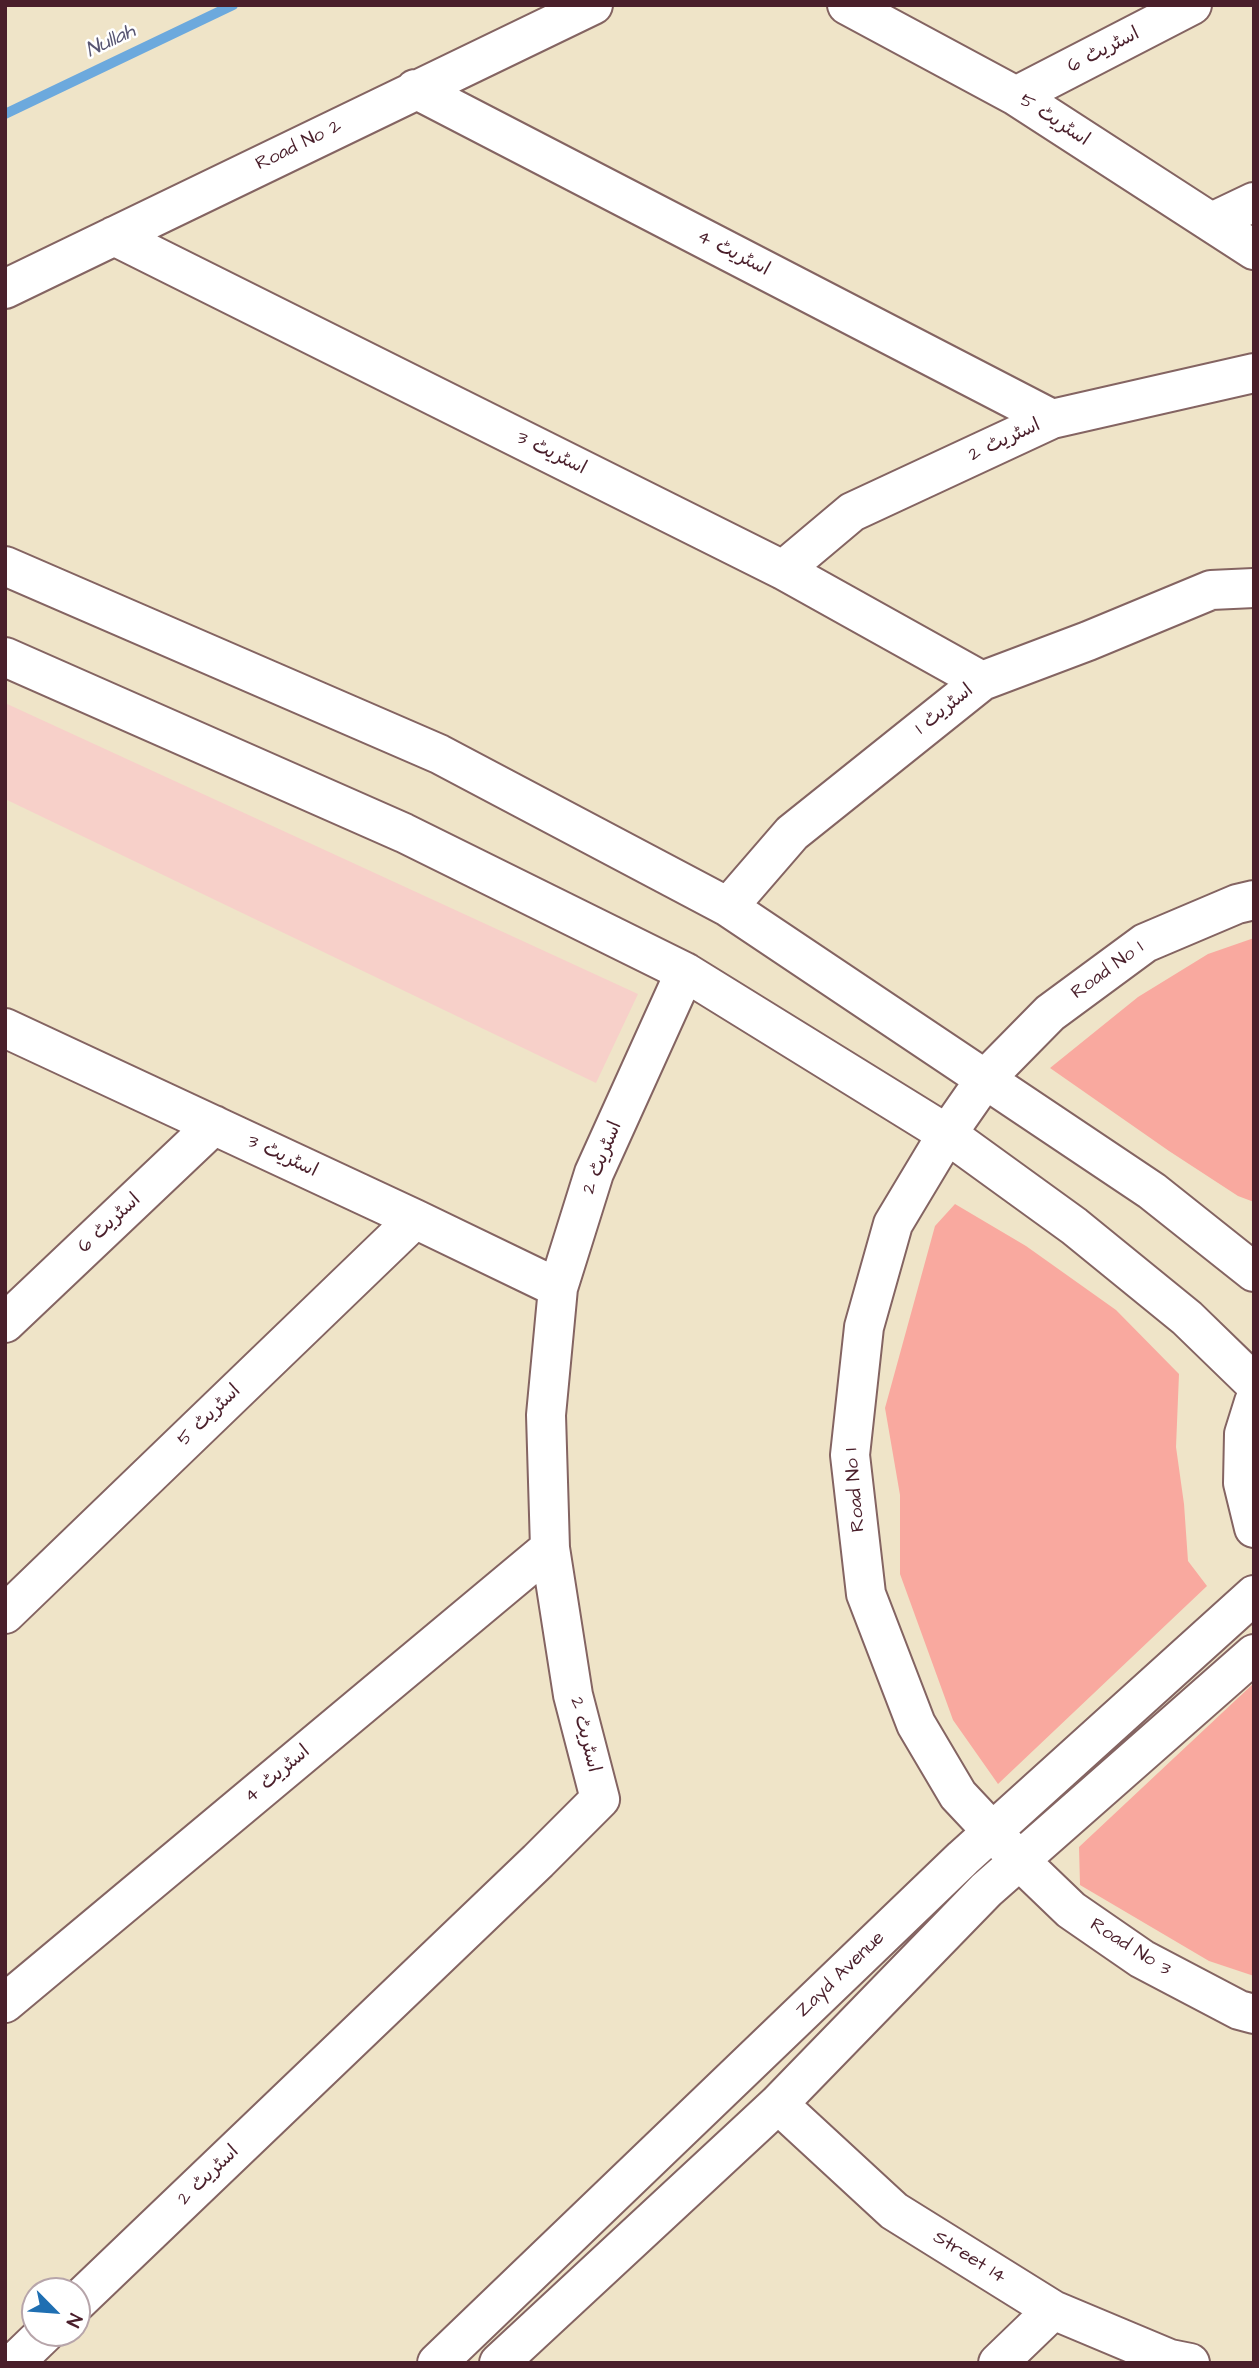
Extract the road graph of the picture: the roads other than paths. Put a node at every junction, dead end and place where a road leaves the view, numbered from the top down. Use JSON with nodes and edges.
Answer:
{"nodes":[{"id":1,"x":593,"y":5,"type":"edge"},
{"id":2,"x":847,"y":5,"type":"edge"},
{"id":3,"x":1192,"y":5,"type":"edge"},
{"id":4,"x":415,"y":89,"type":"junction"},
{"id":5,"x":1016,"y":96,"type":"junction"},
{"id":6,"x":1254,"y":202,"type":"edge"},
{"id":7,"x":1212,"y":222,"type":"junction"},
{"id":8,"x":114,"y":236,"type":"junction"},
{"id":9,"x":1254,"y":250,"type":"edge"},
{"id":10,"x":5,"y":289,"type":"edge"},
{"id":11,"x":1254,"y":373,"type":"edge"},
{"id":12,"x":1052,"y":419,"type":"junction"},
{"id":13,"x":5,"y":566,"type":"edge"},
{"id":14,"x":783,"y":570,"type":"junction"},
{"id":15,"x":1254,"y":588,"type":"edge"},
{"id":16,"x":5,"y":657,"type":"edge"},
{"id":17,"x":982,"y":681,"type":"junction"},
{"id":18,"x":1254,"y":900,"type":"edge"},
{"id":19,"x":728,"y":907,"type":"junction"},
{"id":20,"x":685,"y":972,"type":"junction"},
{"id":21,"x":5,"y":1028,"type":"edge"},
{"id":22,"x":986,"y":1078,"type":"junction"},
{"id":23,"x":214,"y":1125,"type":"junction"},
{"id":24,"x":947,"y":1134,"type":"junction"},
{"id":25,"x":415,"y":1219,"type":"junction"},
{"id":26,"x":1254,"y":1272,"type":"edge"},
{"id":27,"x":558,"y":1288,"type":"junction"},
{"id":28,"x":5,"y":1323,"type":"edge"},
{"id":29,"x":1254,"y":1383,"type":"edge"},
{"id":30,"x":1254,"y":1402,"type":"edge"},
{"id":31,"x":1254,"y":1528,"type":"edge"},
{"id":32,"x":550,"y":1548,"type":"junction"},
{"id":33,"x":1254,"y":1595,"type":"edge"},
{"id":34,"x":5,"y":1614,"type":"edge"},
{"id":35,"x":1254,"y":1654,"type":"edge"},
{"id":36,"x":992,"y":1832,"type":"junction"},
{"id":37,"x":1020,"y":1861,"type":"junction"},
{"id":38,"x":5,"y":2003,"type":"edge"},
{"id":39,"x":1254,"y":2014,"type":"edge"},
{"id":40,"x":778,"y":2104,"type":"junction"},
{"id":41,"x":91,"y":2289,"type":"edge"},
{"id":42,"x":1053,"y":2310,"type":"junction"},
{"id":43,"x":437,"y":2363,"type":"edge"},
{"id":44,"x":499,"y":2363,"type":"edge"},
{"id":45,"x":998,"y":2363,"type":"edge"},
{"id":46,"x":1190,"y":2363,"type":"edge"}],
"edges":[{"from":1,"to":4,"type":"street","name":"Road No 2"},
{"from":2,"to":5,"type":"street","name":"اسٹریٹ 5"},
{"from":3,"to":5,"type":"street","name":"اسٹریٹ 6"},
{"from":4,"to":8,"type":"street","name":"Road No 2"},
{"from":4,"to":12,"type":"street","name":"اسٹریٹ 4"},
{"from":5,"to":7,"type":"street","name":"اسٹریٹ 5"},
{"from":6,"to":7,"type":"street"},
{"from":7,"to":9,"type":"street","name":"اسٹریٹ 5"},
{"from":8,"to":10,"type":"street","name":"Road No 2"},
{"from":8,"to":14,"type":"street","name":"اسٹریٹ 3"},
{"from":11,"to":12,"type":"street","name":"اسٹریٹ 2"},
{"from":12,"to":14,"type":"street","name":"اسٹریٹ 2"},
{"from":13,"to":19,"type":"street"},
{"from":14,"to":17,"type":"street","name":"اسٹریٹ 3"},
{"from":15,"to":17,"type":"street","name":"اسٹریٹ 1"},
{"from":16,"to":20,"type":"street"},
{"from":17,"to":19,"type":"street","name":"اسٹریٹ 1"},
{"from":18,"to":22,"type":"street","name":"Road No 1"},
{"from":19,"to":22,"type":"street"},
{"from":20,"to":24,"type":"street"},
{"from":20,"to":27,"type":"street","name":"اسٹریٹ 2"},
{"from":21,"to":23,"type":"street","name":"اسٹریٹ 3"},
{"from":22,"to":24,"type":"street","name":"Road No 1"},
{"from":22,"to":26,"type":"street"},
{"from":23,"to":25,"type":"street","name":"اسٹریٹ 3"},
{"from":23,"to":28,"type":"street","name":"اسٹریٹ 6"},
{"from":24,"to":29,"type":"street"},
{"from":24,"to":36,"type":"street","name":"Road No 1"},
{"from":25,"to":27,"type":"street","name":"اسٹریٹ 3"},
{"from":25,"to":34,"type":"street","name":"اسٹریٹ 5"},
{"from":27,"to":32,"type":"street","name":"اسٹریٹ 2"},
{"from":30,"to":31,"type":"street"},
{"from":32,"to":38,"type":"street","name":"اسٹریٹ 4"},
{"from":32,"to":41,"type":"street","name":"اسٹریٹ 2"},
{"from":33,"to":36,"type":"street","name":"Zayd Avenue"},
{"from":35,"to":37,"type":"street"},
{"from":36,"to":37,"type":"street","name":"Road No 1"},
{"from":36,"to":43,"type":"street","name":"Zayd Avenue"},
{"from":37,"to":39,"type":"street","name":"Road No 3"},
{"from":37,"to":40,"type":"street"},
{"from":40,"to":42,"type":"street","name":"Street 14"},
{"from":40,"to":44,"type":"street"},
{"from":42,"to":45,"type":"street"},
{"from":42,"to":46,"type":"street","name":"Street 14"}]}
